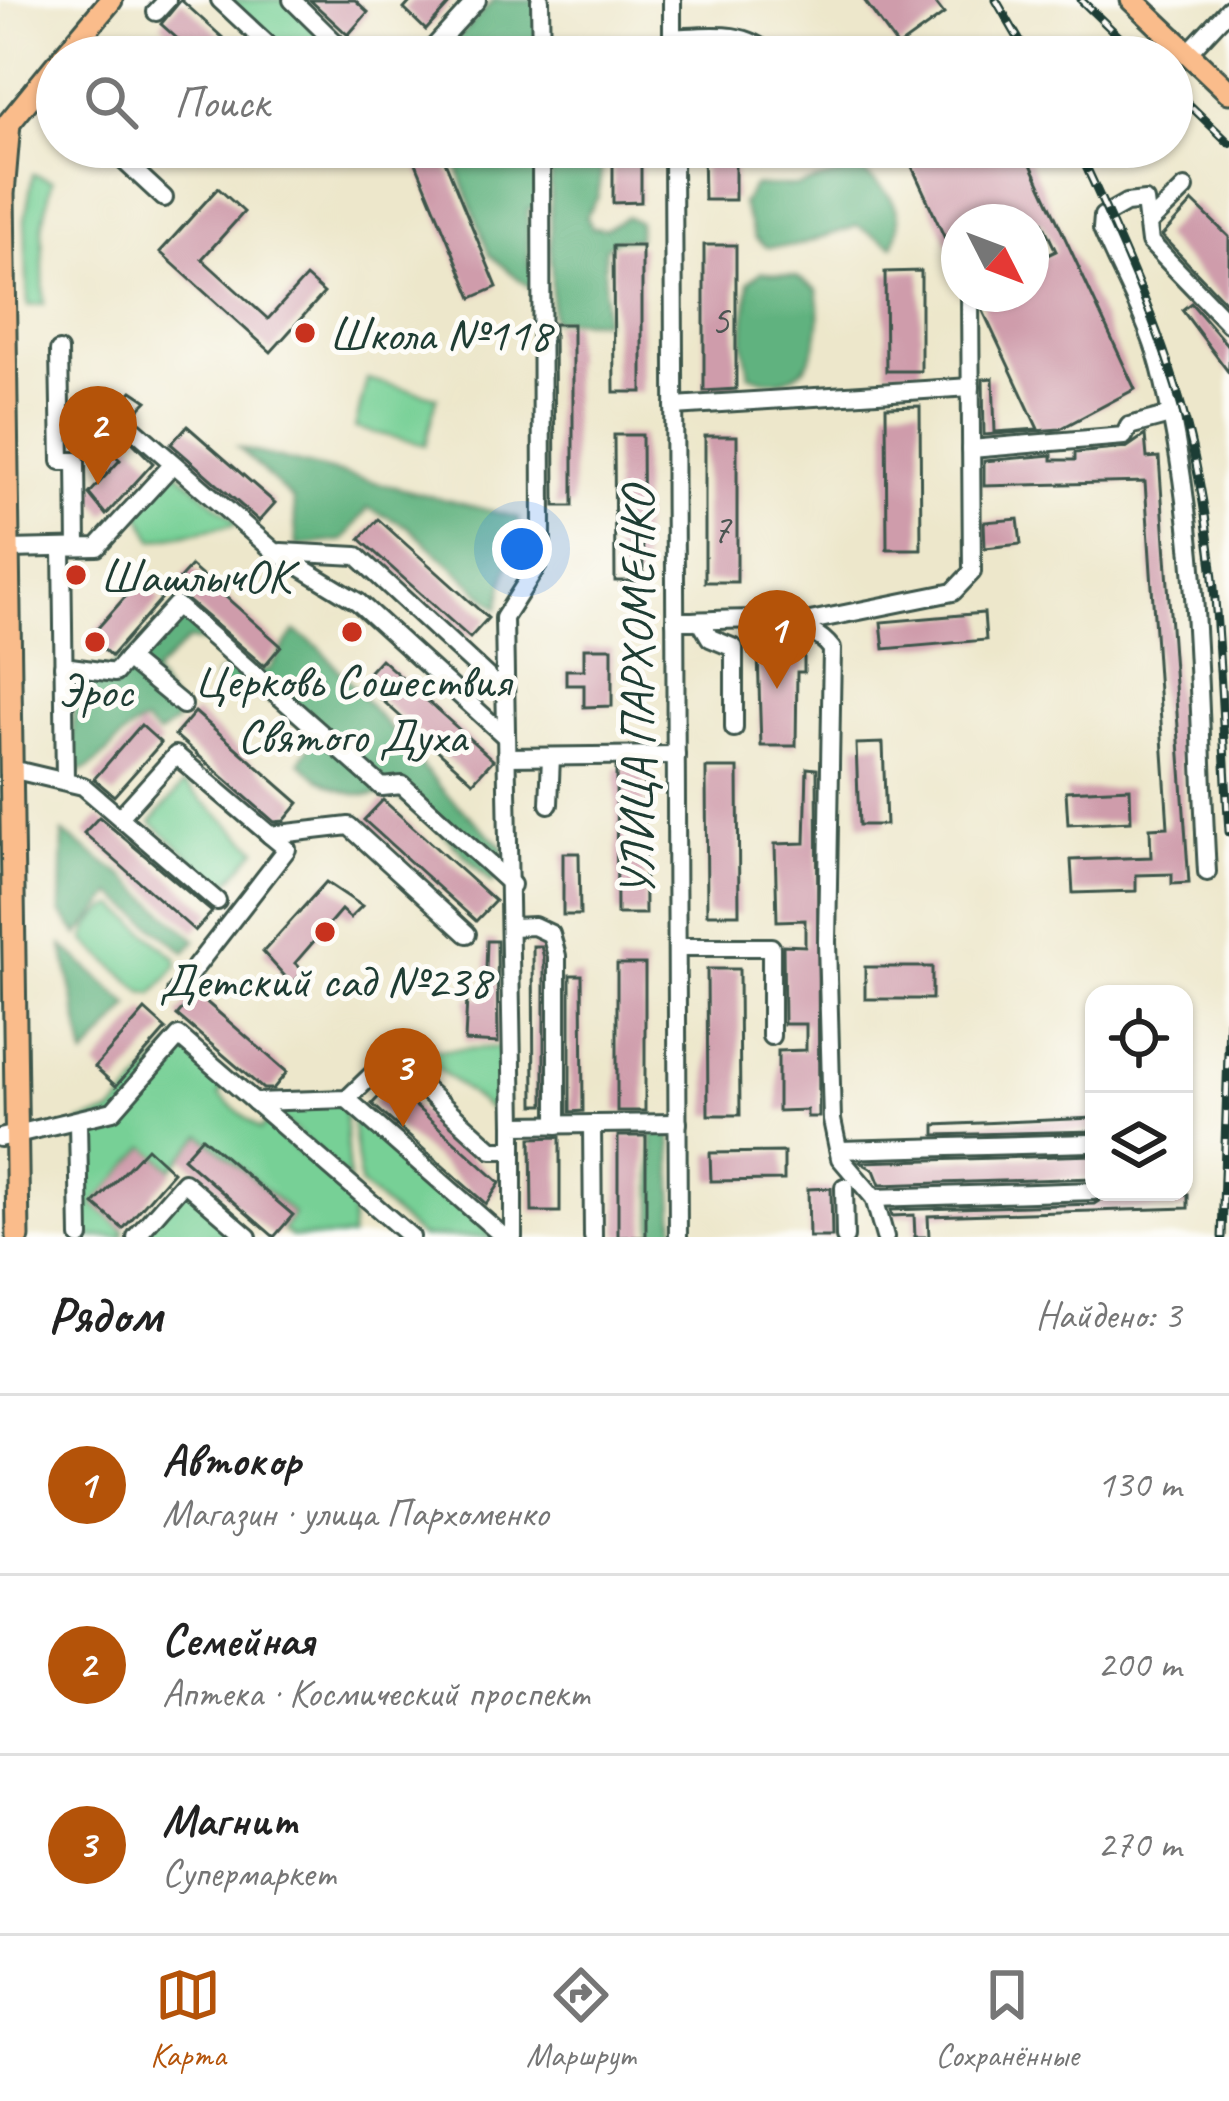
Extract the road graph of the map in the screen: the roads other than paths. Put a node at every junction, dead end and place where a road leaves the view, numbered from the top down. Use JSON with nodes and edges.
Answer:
{"nodes":[{"id":1,"x":111,"y":0,"type":"edge"},
{"id":2,"x":220,"y":0,"type":"edge"},
{"id":3,"x":292,"y":0,"type":"edge"},
{"id":4,"x":477,"y":0,"type":"edge"},
{"id":5,"x":540,"y":0,"type":"edge"},
{"id":6,"x":672,"y":0,"type":"edge"},
{"id":7,"x":1132,"y":0,"type":"edge"},
{"id":8,"x":1229,"y":9,"type":"edge"},
{"id":9,"x":81,"y":36,"type":"edge"},
{"id":10,"x":259,"y":36,"type":"edge"},
{"id":11,"x":326,"y":36,"type":"edge"},
{"id":12,"x":444,"y":36,"type":"edge"},
{"id":13,"x":541,"y":36,"type":"edge"},
{"id":14,"x":672,"y":36,"type":"edge"},
{"id":15,"x":1170,"y":36,"type":"edge"},
{"id":16,"x":1193,"y":48,"type":"edge"},
{"id":17,"x":1193,"y":58,"type":"edge"},
{"id":18,"x":1229,"y":92,"type":"edge"},
{"id":19,"x":36,"y":94,"type":"edge"},
{"id":20,"x":4,"y":121,"type":"edge"},
{"id":21,"x":132,"y":168,"type":"edge"},
{"id":22,"x":542,"y":168,"type":"edge"},
{"id":23,"x":673,"y":168,"type":"edge"},
{"id":24,"x":1185,"y":188,"type":"dead end"},
{"id":25,"x":164,"y":198,"type":"dead end"},
{"id":26,"x":1148,"y":224,"type":"junction"},
{"id":27,"x":2,"y":291,"type":"edge"},
{"id":28,"x":970,"y":312,"type":"edge"},
{"id":29,"x":1229,"y":325,"type":"edge"},
{"id":30,"x":59,"y":351,"type":"dead end"},
{"id":31,"x":971,"y":387,"type":"junction"},
{"id":32,"x":674,"y":406,"type":"junction"},
{"id":33,"x":1170,"y":415,"type":"junction"},
{"id":34,"x":135,"y":430,"type":"dead end"},
{"id":35,"x":3,"y":432,"type":"edge"},
{"id":36,"x":971,"y":449,"type":"junction"},
{"id":37,"x":172,"y":464,"type":"junction"},
{"id":38,"x":69,"y":548,"type":"junction"},
{"id":39,"x":8,"y":549,"type":"junction"},
{"id":40,"x":274,"y":551,"type":"junction"},
{"id":41,"x":4,"y":600,"type":"edge"},
{"id":42,"x":675,"y":621,"type":"junction"},
{"id":43,"x":700,"y":621,"type":"junction"},
{"id":44,"x":799,"y":623,"type":"junction"},
{"id":45,"x":127,"y":659,"type":"junction"},
{"id":46,"x":63,"y":666,"type":"junction"},
{"id":47,"x":504,"y":692,"type":"junction"},
{"id":48,"x":183,"y":705,"type":"dead end"},
{"id":49,"x":734,"y":728,"type":"dead end"},
{"id":50,"x":506,"y":737,"type":"junction"},
{"id":51,"x":676,"y":755,"type":"junction"},
{"id":52,"x":507,"y":757,"type":"junction"},
{"id":53,"x":551,"y":757,"type":"junction"},
{"id":54,"x":10,"y":770,"type":"junction"},
{"id":55,"x":65,"y":781,"type":"junction"},
{"id":56,"x":549,"y":804,"type":"dead end"},
{"id":57,"x":120,"y":817,"type":"junction"},
{"id":58,"x":270,"y":835,"type":"junction"},
{"id":59,"x":6,"y":869,"type":"edge"},
{"id":60,"x":1207,"y":872,"type":"dead end"},
{"id":61,"x":512,"y":885,"type":"junction"},
{"id":62,"x":217,"y":902,"type":"dead end"},
{"id":63,"x":512,"y":927,"type":"junction"},
{"id":64,"x":467,"y":934,"type":"dead end"},
{"id":65,"x":676,"y":947,"type":"junction"},
{"id":66,"x":176,"y":992,"type":"dead end"},
{"id":67,"x":771,"y":1036,"type":"dead end"},
{"id":68,"x":346,"y":1099,"type":"junction"},
{"id":69,"x":255,"y":1102,"type":"junction"},
{"id":70,"x":78,"y":1121,"type":"junction"},
{"id":71,"x":678,"y":1123,"type":"junction"},
{"id":72,"x":592,"y":1124,"type":"junction"},
{"id":73,"x":513,"y":1125,"type":"junction"},
{"id":74,"x":557,"y":1125,"type":"junction"},
{"id":75,"x":8,"y":1138,"type":"edge"},
{"id":76,"x":1085,"y":1143,"type":"edge"},
{"id":77,"x":513,"y":1150,"type":"junction"},
{"id":78,"x":838,"y":1150,"type":"junction"},
{"id":79,"x":844,"y":1187,"type":"dead end"},
{"id":80,"x":1085,"y":1191,"type":"edge"},
{"id":81,"x":9,"y":1196,"type":"edge"},
{"id":82,"x":874,"y":1198,"type":"junction"},
{"id":83,"x":18,"y":1237,"type":"edge"},
{"id":84,"x":80,"y":1237,"type":"edge"},
{"id":85,"x":136,"y":1237,"type":"edge"},
{"id":86,"x":248,"y":1237,"type":"edge"},
{"id":87,"x":410,"y":1237,"type":"edge"},
{"id":88,"x":509,"y":1237,"type":"edge"},
{"id":89,"x":592,"y":1237,"type":"edge"},
{"id":90,"x":678,"y":1237,"type":"edge"},
{"id":91,"x":845,"y":1237,"type":"edge"},
{"id":92,"x":885,"y":1237,"type":"edge"}],
"edges":[{"from":1,"to":9,"type":"main road"},
{"from":2,"to":10,"type":"street"},
{"from":3,"to":11,"type":"street"},
{"from":4,"to":12,"type":"street"},
{"from":5,"to":13,"type":"street"},
{"from":6,"to":14,"type":"street"},
{"from":7,"to":15,"type":"main road"},
{"from":8,"to":16,"type":"street"},
{"from":17,"to":18,"type":"main road"},
{"from":19,"to":20,"type":"main road"},
{"from":20,"to":27,"type":"main road"},
{"from":21,"to":25,"type":"street"},
{"from":22,"to":47,"type":"street"},
{"from":23,"to":32,"type":"street","name":"УЛИЦА ПАРХОМЕНКО"},
{"from":24,"to":26,"type":"street"},
{"from":26,"to":29,"type":"street"},
{"from":26,"to":33,"type":"street"},
{"from":27,"to":35,"type":"main road"},
{"from":28,"to":31,"type":"street"},
{"from":30,"to":38,"type":"street"},
{"from":31,"to":32,"type":"street"},
{"from":31,"to":36,"type":"street"},
{"from":32,"to":42,"type":"street","name":"УЛИЦА ПАРХОМЕНКО"},
{"from":33,"to":36,"type":"street"},
{"from":33,"to":60,"type":"street"},
{"from":34,"to":37,"type":"street"},
{"from":35,"to":39,"type":"main road"},
{"from":36,"to":44,"type":"street"},
{"from":37,"to":38,"type":"street"},
{"from":37,"to":40,"type":"street"},
{"from":38,"to":39,"type":"street"},
{"from":38,"to":46,"type":"street"},
{"from":39,"to":41,"type":"main road"},
{"from":40,"to":47,"type":"street"},
{"from":40,"to":50,"type":"street"},
{"from":41,"to":54,"type":"main road"},
{"from":42,"to":43,"type":"street"},
{"from":42,"to":51,"type":"street","name":"УЛИЦА ПАРХОМЕНКО"},
{"from":43,"to":44,"type":"street"},
{"from":43,"to":49,"type":"street"},
{"from":44,"to":78,"type":"street"},
{"from":45,"to":46,"type":"street"},
{"from":45,"to":48,"type":"street"},
{"from":45,"to":61,"type":"street"},
{"from":46,"to":55,"type":"street"},
{"from":47,"to":50,"type":"street"},
{"from":50,"to":52,"type":"street"},
{"from":51,"to":53,"type":"street"},
{"from":51,"to":65,"type":"street","name":"УЛИЦА ПАРХОМЕНКО"},
{"from":52,"to":53,"type":"street"},
{"from":52,"to":61,"type":"street"},
{"from":53,"to":56,"type":"street"},
{"from":54,"to":55,"type":"street"},
{"from":54,"to":59,"type":"main road"},
{"from":55,"to":57,"type":"street"},
{"from":57,"to":58,"type":"street"},
{"from":57,"to":62,"type":"street"},
{"from":58,"to":64,"type":"street"},
{"from":58,"to":66,"type":"street"},
{"from":59,"to":75,"type":"main road"},
{"from":61,"to":63,"type":"street"},
{"from":63,"to":73,"type":"street"},
{"from":63,"to":74,"type":"street"},
{"from":65,"to":67,"type":"street"},
{"from":65,"to":71,"type":"street","name":"УЛИЦА ПАРХОМЕНКО"},
{"from":68,"to":69,"type":"street"},
{"from":68,"to":77,"type":"street"},
{"from":68,"to":88,"type":"street"},
{"from":69,"to":70,"type":"street"},
{"from":69,"to":87,"type":"street"},
{"from":70,"to":75,"type":"street"},
{"from":70,"to":84,"type":"street"},
{"from":71,"to":72,"type":"street"},
{"from":71,"to":90,"type":"street","name":"УЛИЦА ПАРХОМЕНКО"},
{"from":72,"to":74,"type":"street"},
{"from":72,"to":89,"type":"street"},
{"from":73,"to":74,"type":"street"},
{"from":73,"to":77,"type":"street"},
{"from":75,"to":81,"type":"main road"},
{"from":76,"to":78,"type":"street"},
{"from":77,"to":88,"type":"street"},
{"from":78,"to":82,"type":"street"},
{"from":79,"to":91,"type":"street"},
{"from":80,"to":82,"type":"street"},
{"from":81,"to":83,"type":"main road"},
{"from":82,"to":92,"type":"street"},
{"from":85,"to":86,"type":"street"}]}
